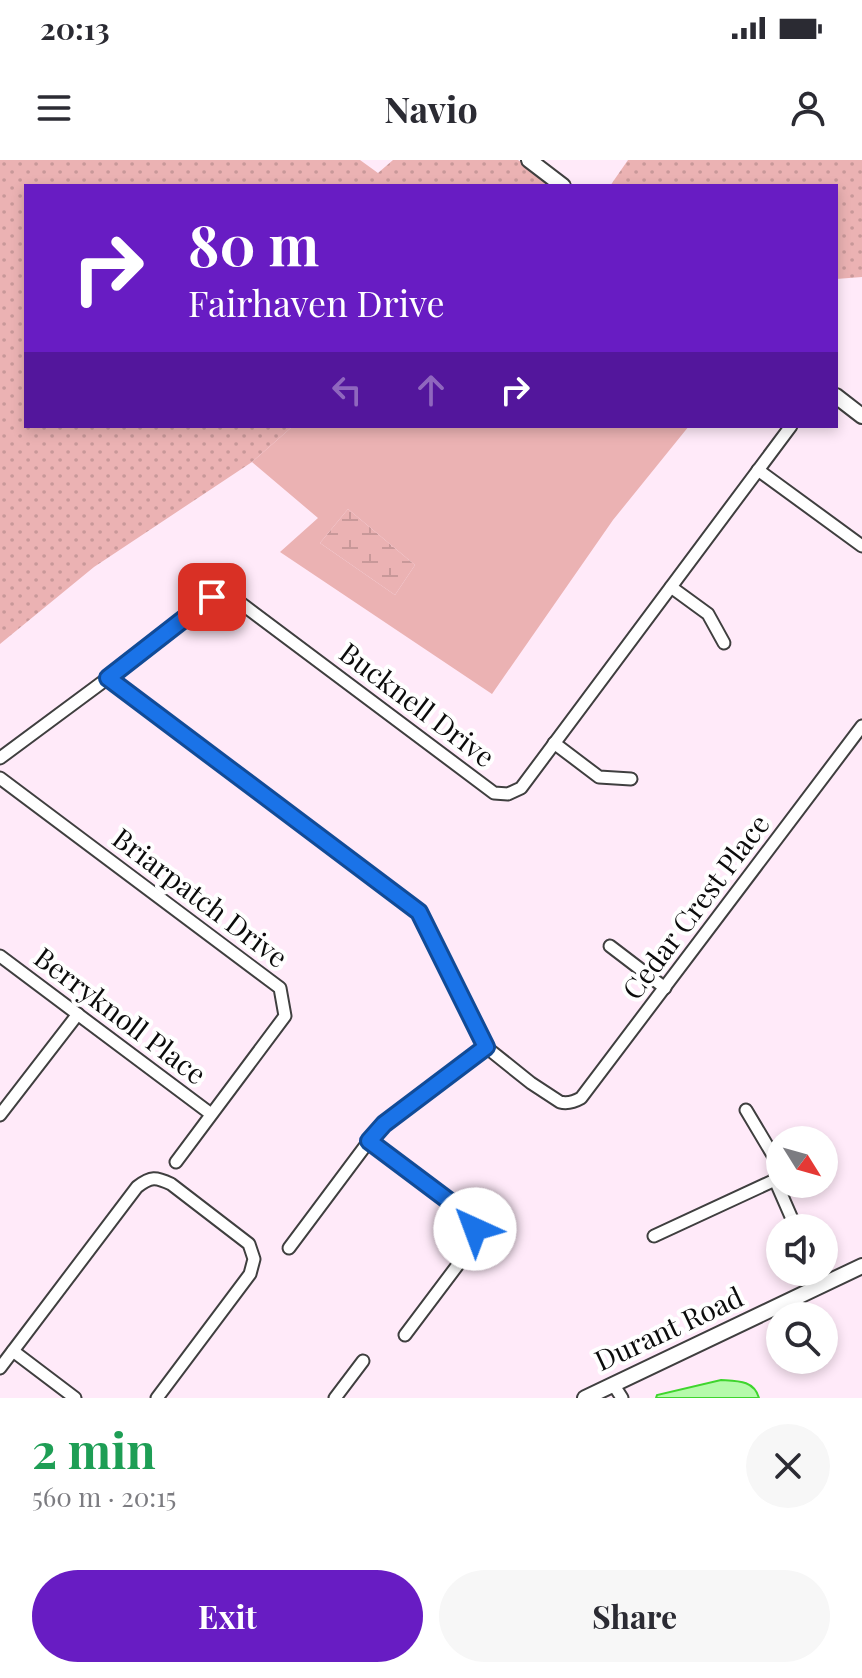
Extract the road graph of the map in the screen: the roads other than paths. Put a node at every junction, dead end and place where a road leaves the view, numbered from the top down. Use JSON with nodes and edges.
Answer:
{"nodes":[{"id":1,"x":529,"y":160,"type":"edge"},
{"id":2,"x":560,"y":184,"type":"edge"},
{"id":3,"x":838,"y":398,"type":"edge"},
{"id":4,"x":862,"y":416,"type":"edge"},
{"id":5,"x":790,"y":428,"type":"edge"},
{"id":6,"x":758,"y":470,"type":"junction"},
{"id":7,"x":862,"y":546,"type":"edge"},
{"id":8,"x":671,"y":587,"type":"junction"},
{"id":9,"x":724,"y":643,"type":"dead end"},
{"id":10,"x":108,"y":678,"type":"junction"},
{"id":11,"x":862,"y":726,"type":"edge"},
{"id":12,"x":554,"y":743,"type":"junction"},
{"id":13,"x":0,"y":758,"type":"edge"},
{"id":14,"x":0,"y":778,"type":"edge"},
{"id":15,"x":631,"y":779,"type":"dead end"},
{"id":16,"x":610,"y":946,"type":"dead end"},
{"id":17,"x":0,"y":956,"type":"edge"},
{"id":18,"x":665,"y":988,"type":"junction"},
{"id":19,"x":78,"y":1014,"type":"junction"},
{"id":20,"x":486,"y":1047,"type":"junction"},
{"id":21,"x":746,"y":1110,"type":"dead end"},
{"id":22,"x":211,"y":1114,"type":"junction"},
{"id":23,"x":0,"y":1115,"type":"edge"},
{"id":24,"x":369,"y":1141,"type":"junction"},
{"id":25,"x":766,"y":1144,"type":"edge"},
{"id":26,"x":176,"y":1162,"type":"dead end"},
{"id":27,"x":766,"y":1184,"type":"edge"},
{"id":28,"x":654,"y":1236,"type":"dead end"},
{"id":29,"x":289,"y":1248,"type":"dead end"},
{"id":30,"x":862,"y":1266,"type":"edge"},
{"id":31,"x":838,"y":1273,"type":"edge"},
{"id":32,"x":804,"y":1286,"type":"edge"},
{"id":33,"x":405,"y":1335,"type":"dead end"},
{"id":34,"x":13,"y":1351,"type":"junction"},
{"id":35,"x":363,"y":1361,"type":"dead end"},
{"id":36,"x":0,"y":1368,"type":"edge"},
{"id":37,"x":613,"y":1384,"type":"junction"},
{"id":38,"x":75,"y":1398,"type":"edge"},
{"id":39,"x":157,"y":1398,"type":"edge"},
{"id":40,"x":335,"y":1398,"type":"edge"},
{"id":41,"x":585,"y":1398,"type":"edge"},
{"id":42,"x":622,"y":1398,"type":"edge"}],
"edges":[{"from":1,"to":2,"type":"street"},
{"from":3,"to":4,"type":"street"},
{"from":5,"to":6,"type":"street","name":"Bucknell Drive"},
{"from":6,"to":7,"type":"street"},
{"from":6,"to":8,"type":"street","name":"Bucknell Drive"},
{"from":8,"to":9,"type":"street"},
{"from":8,"to":12,"type":"street","name":"Bucknell Drive"},
{"from":10,"to":12,"type":"street","name":"Bucknell Drive"},
{"from":10,"to":13,"type":"street","name":"Bucknell Drive"},
{"from":10,"to":20,"type":"street"},
{"from":11,"to":18,"type":"street","name":"Cedar Crest Place"},
{"from":12,"to":15,"type":"street"},
{"from":14,"to":22,"type":"street","name":"Briarpatch Drive"},
{"from":16,"to":18,"type":"street"},
{"from":17,"to":19,"type":"street","name":"Berryknoll Place"},
{"from":18,"to":20,"type":"street","name":"Cedar Crest Place"},
{"from":19,"to":22,"type":"street","name":"Berryknoll Place"},
{"from":19,"to":23,"type":"street"},
{"from":20,"to":24,"type":"street"},
{"from":21,"to":25,"type":"street"},
{"from":22,"to":26,"type":"street","name":"Briarpatch Drive"},
{"from":24,"to":29,"type":"street"},
{"from":24,"to":33,"type":"street"},
{"from":27,"to":28,"type":"street"},
{"from":30,"to":31,"type":"street","name":"Durant Road"},
{"from":32,"to":37,"type":"street","name":"Durant Road"},
{"from":34,"to":36,"type":"street"},
{"from":34,"to":38,"type":"street"},
{"from":34,"to":39,"type":"street"},
{"from":35,"to":40,"type":"street"},
{"from":37,"to":41,"type":"street","name":"Durant Road"},
{"from":37,"to":42,"type":"street"}]}
